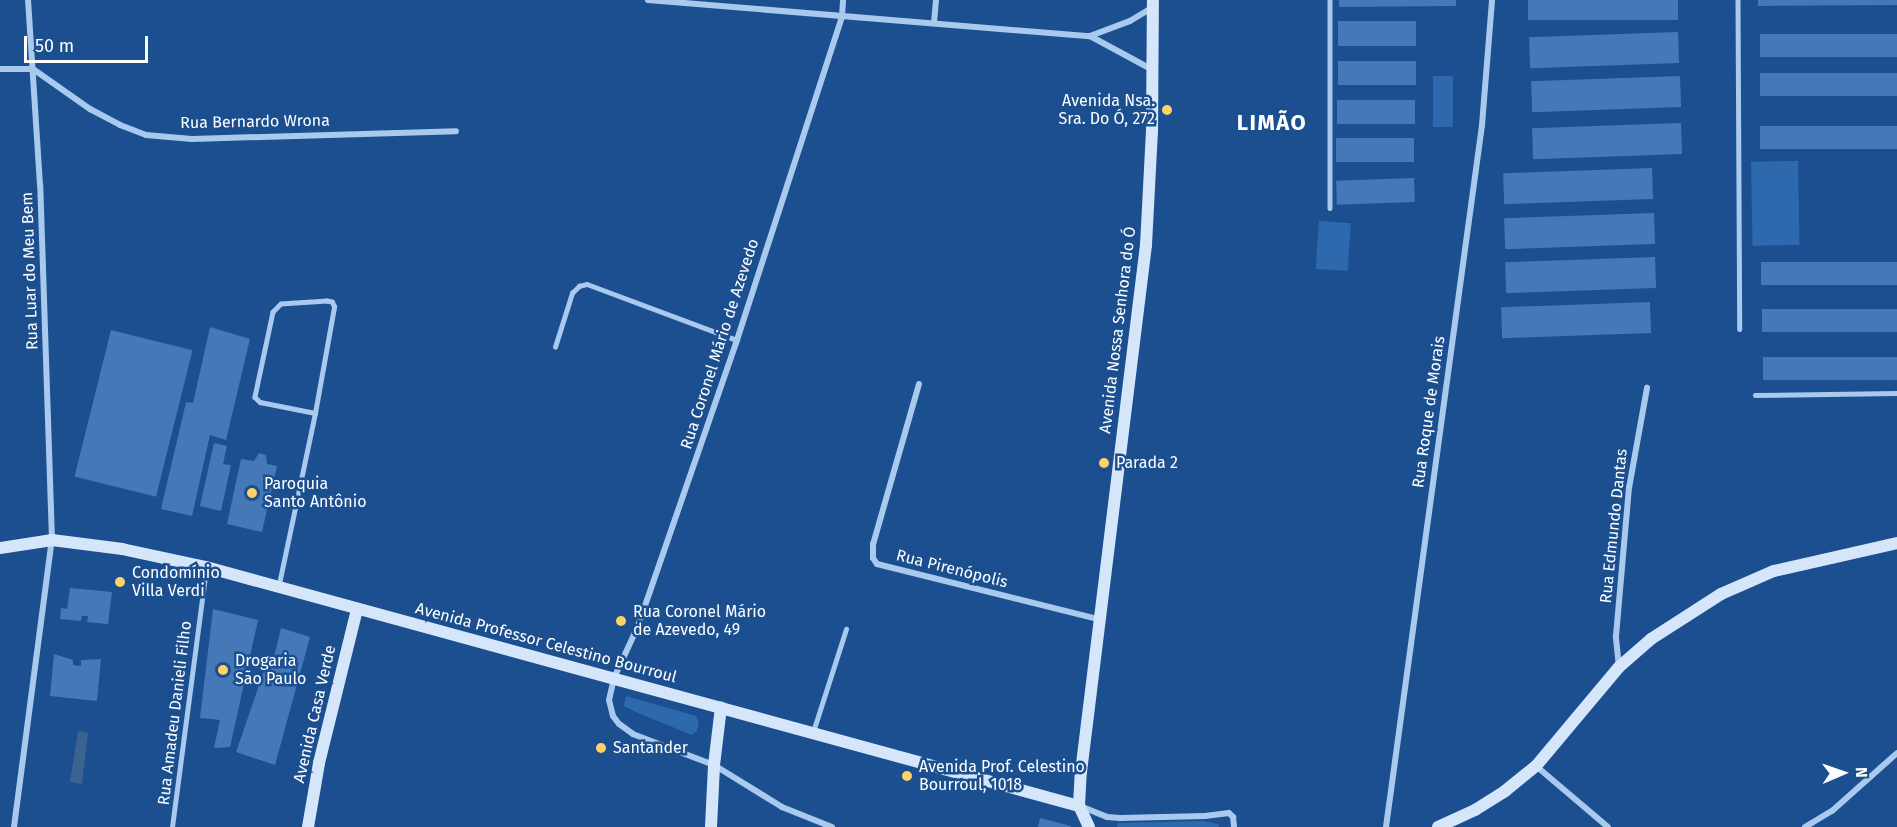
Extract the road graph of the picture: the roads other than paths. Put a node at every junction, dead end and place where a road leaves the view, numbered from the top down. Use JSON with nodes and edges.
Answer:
{"nodes":[{"id":1,"x":28,"y":0,"type":"edge"},
{"id":2,"x":648,"y":0,"type":"edge"},
{"id":3,"x":751,"y":0,"type":"edge"},
{"id":4,"x":843,"y":0,"type":"edge"},
{"id":5,"x":936,"y":0,"type":"edge"},
{"id":6,"x":1330,"y":0,"type":"edge"},
{"id":7,"x":1492,"y":0,"type":"edge"},
{"id":8,"x":1737,"y":0,"type":"edge"},
{"id":9,"x":665,"y":1,"type":"edge"},
{"id":10,"x":1153,"y":4,"type":"edge"},
{"id":11,"x":750,"y":8,"type":"junction"},
{"id":12,"x":842,"y":16,"type":"junction"},
{"id":13,"x":934,"y":23,"type":"junction"},
{"id":14,"x":1089,"y":36,"type":"junction"},
{"id":15,"x":0,"y":69,"type":"edge"},
{"id":16,"x":33,"y":69,"type":"junction"},
{"id":17,"x":1152,"y":70,"type":"junction"},
{"id":18,"x":456,"y":131,"type":"dead end"},
{"id":19,"x":1330,"y":208,"type":"dead end"},
{"id":20,"x":1740,"y":329,"type":"dead end"},
{"id":21,"x":737,"y":340,"type":"junction"},
{"id":22,"x":555,"y":348,"type":"dead end"},
{"id":23,"x":919,"y":384,"type":"dead end"},
{"id":24,"x":1647,"y":388,"type":"dead end"},
{"id":25,"x":1897,"y":393,"type":"edge"},
{"id":26,"x":1755,"y":395,"type":"dead end"},
{"id":27,"x":315,"y":413,"type":"junction"},
{"id":28,"x":52,"y":540,"type":"junction"},
{"id":29,"x":1897,"y":543,"type":"edge"},
{"id":30,"x":0,"y":548,"type":"edge"},
{"id":31,"x":206,"y":567,"type":"junction"},
{"id":32,"x":278,"y":588,"type":"junction"},
{"id":33,"x":357,"y":609,"type":"junction"},
{"id":34,"x":1098,"y":619,"type":"junction"},
{"id":35,"x":846,"y":629,"type":"dead end"},
{"id":36,"x":1620,"y":667,"type":"junction"},
{"id":37,"x":614,"y":678,"type":"junction"},
{"id":38,"x":721,"y":707,"type":"junction"},
{"id":39,"x":813,"y":732,"type":"junction"},
{"id":40,"x":1897,"y":753,"type":"edge"},
{"id":41,"x":714,"y":765,"type":"junction"},
{"id":42,"x":1536,"y":766,"type":"junction"},
{"id":43,"x":1079,"y":806,"type":"junction"},
{"id":44,"x":1086,"y":825,"type":"edge"},
{"id":45,"x":14,"y":827,"type":"edge"},
{"id":46,"x":172,"y":827,"type":"edge"},
{"id":47,"x":308,"y":827,"type":"edge"},
{"id":48,"x":711,"y":827,"type":"edge"},
{"id":49,"x":832,"y":827,"type":"edge"},
{"id":50,"x":1234,"y":827,"type":"edge"},
{"id":51,"x":1386,"y":827,"type":"edge"},
{"id":52,"x":1438,"y":827,"type":"edge"},
{"id":53,"x":1608,"y":827,"type":"edge"},
{"id":54,"x":1805,"y":827,"type":"edge"}],
"edges":[{"from":1,"to":16,"type":"street","name":"Rua Luar do Meu Bem"},
{"from":2,"to":9,"type":"street"},
{"from":3,"to":11,"type":"street"},
{"from":4,"to":12,"type":"street","name":"Rua Coronel Mário de Azevedo"},
{"from":5,"to":13,"type":"street"},
{"from":6,"to":19,"type":"lane"},
{"from":7,"to":51,"type":"street","name":"Rua Roque de Morais"},
{"from":8,"to":20,"type":"lane"},
{"from":9,"to":11,"type":"street"},
{"from":10,"to":14,"type":"street"},
{"from":10,"to":17,"type":"main road","name":"Avenida Nossa Senhora do Ó"},
{"from":11,"to":12,"type":"street"},
{"from":12,"to":13,"type":"street"},
{"from":12,"to":21,"type":"street","name":"Rua Coronel Mário de Azevedo"},
{"from":13,"to":14,"type":"street"},
{"from":14,"to":17,"type":"street"},
{"from":15,"to":16,"type":"street"},
{"from":16,"to":18,"type":"street","name":"Rua Bernardo Wrona"},
{"from":16,"to":28,"type":"street","name":"Rua Luar do Meu Bem"},
{"from":17,"to":34,"type":"main road","name":"Avenida Nossa Senhora do Ó"},
{"from":21,"to":22,"type":"lane"},
{"from":21,"to":37,"type":"street","name":"Rua Coronel Mário de Azevedo"},
{"from":23,"to":34,"type":"street","name":"Rua Pirenópolis"},
{"from":24,"to":36,"type":"street","name":"Rua Edmundo Dantas"},
{"from":25,"to":26,"type":"lane"},
{"from":27,"to":27,"type":"lane"},
{"from":27,"to":32,"type":"lane"},
{"from":28,"to":30,"type":"main road","name":"Avenida Professor Celestino Bourroul"},
{"from":28,"to":31,"type":"main road","name":"Avenida Professor Celestino Bourroul"},
{"from":28,"to":45,"type":"street","name":"Rua Luar do Meu Bem"},
{"from":29,"to":36,"type":"main road"},
{"from":31,"to":32,"type":"main road","name":"Avenida Professor Celestino Bourroul"},
{"from":31,"to":46,"type":"lane","name":"Rua Amadeu Danieli Filho"},
{"from":32,"to":33,"type":"main road","name":"Avenida Professor Celestino Bourroul"},
{"from":33,"to":37,"type":"main road","name":"Avenida Professor Celestino Bourroul"},
{"from":33,"to":47,"type":"main road","name":"Avenida Casa Verde"},
{"from":34,"to":43,"type":"main road","name":"Avenida Nossa Senhora do Ó"},
{"from":35,"to":39,"type":"lane"},
{"from":36,"to":42,"type":"main road"},
{"from":37,"to":38,"type":"main road","name":"Avenida Professor Celestino Bourroul"},
{"from":37,"to":41,"type":"street","name":"Rua Coronel Mário de Azevedo"},
{"from":38,"to":39,"type":"main road","name":"Avenida Professor Celestino Bourroul"},
{"from":38,"to":41,"type":"main road"},
{"from":39,"to":43,"type":"main road","name":"Avenida Professor Celestino Bourroul"},
{"from":40,"to":54,"type":"street"},
{"from":41,"to":48,"type":"main road"},
{"from":41,"to":49,"type":"street","name":"Rua Coronel Mário de Azevedo"},
{"from":42,"to":52,"type":"main road"},
{"from":42,"to":53,"type":"street"},
{"from":43,"to":44,"type":"main road"},
{"from":43,"to":50,"type":"street"}]}
